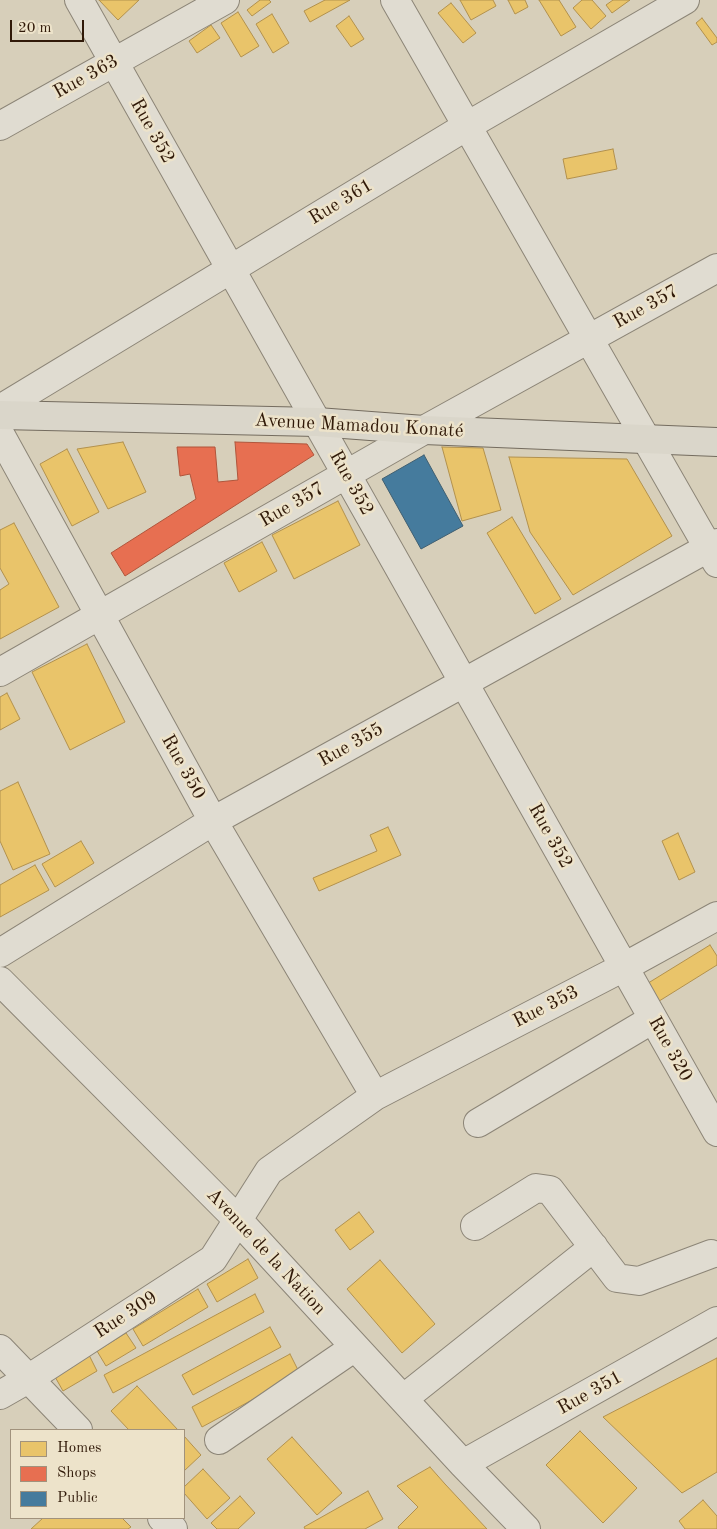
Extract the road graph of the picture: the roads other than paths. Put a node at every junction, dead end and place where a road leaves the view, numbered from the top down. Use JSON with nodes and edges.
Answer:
{"nodes":[{"id":1,"x":79,"y":0,"type":"edge"},
{"id":2,"x":225,"y":0,"type":"edge"},
{"id":3,"x":395,"y":0,"type":"edge"},
{"id":4,"x":685,"y":0,"type":"edge"},
{"id":5,"x":114,"y":62,"type":"junction"},
{"id":6,"x":0,"y":126,"type":"edge"},
{"id":7,"x":467,"y":126,"type":"junction"},
{"id":8,"x":717,"y":268,"type":"edge"},
{"id":9,"x":231,"y":269,"type":"junction"},
{"id":10,"x":589,"y":339,"type":"junction"},
{"id":11,"x":0,"y":409,"type":"edge"},
{"id":12,"x":0,"y":415,"type":"edge"},
{"id":13,"x":317,"y":422,"type":"junction"},
{"id":14,"x":424,"y":430,"type":"junction"},
{"id":15,"x":0,"y":434,"type":"edge"},
{"id":16,"x":646,"y":439,"type":"junction"},
{"id":17,"x":717,"y":442,"type":"edge"},
{"id":18,"x":346,"y":474,"type":"junction"},
{"id":19,"x":714,"y":551,"type":"edge"},
{"id":20,"x":100,"y":615,"type":"junction"},
{"id":21,"x":0,"y":672,"type":"edge"},
{"id":22,"x":464,"y":683,"type":"junction"},
{"id":23,"x":213,"y":821,"type":"junction"},
{"id":24,"x":717,"y":916,"type":"edge"},
{"id":25,"x":0,"y":953,"type":"edge"},
{"id":26,"x":624,"y":967,"type":"junction"},
{"id":27,"x":0,"y":981,"type":"edge"},
{"id":28,"x":653,"y":1019,"type":"junction"},
{"id":29,"x":375,"y":1096,"type":"junction"},
{"id":30,"x":478,"y":1123,"type":"dead end"},
{"id":31,"x":717,"y":1132,"type":"edge"},
{"id":32,"x":238,"y":1220,"type":"junction"},
{"id":33,"x":475,"y":1226,"type":"dead end"},
{"id":34,"x":594,"y":1247,"type":"junction"},
{"id":35,"x":711,"y":1254,"type":"dead end"},
{"id":36,"x":717,"y":1322,"type":"edge"},
{"id":37,"x":355,"y":1347,"type":"junction"},
{"id":38,"x":0,"y":1349,"type":"edge"},
{"id":39,"x":28,"y":1379,"type":"junction"},
{"id":40,"x":0,"y":1395,"type":"edge"},
{"id":41,"x":403,"y":1399,"type":"junction"},
{"id":42,"x":77,"y":1429,"type":"edge"},
{"id":43,"x":219,"y":1440,"type":"dead end"},
{"id":44,"x":463,"y":1464,"type":"junction"},
{"id":45,"x":163,"y":1519,"type":"edge"},
{"id":46,"x":173,"y":1529,"type":"edge"},
{"id":47,"x":526,"y":1529,"type":"edge"}],
"edges":[{"from":1,"to":5,"type":"street","name":"Rue 352"},
{"from":2,"to":5,"type":"street","name":"Rue 363"},
{"from":3,"to":7,"type":"street"},
{"from":4,"to":7,"type":"street","name":"Rue 361"},
{"from":5,"to":6,"type":"street","name":"Rue 363"},
{"from":5,"to":9,"type":"street","name":"Rue 352"},
{"from":7,"to":9,"type":"street","name":"Rue 361"},
{"from":7,"to":10,"type":"street"},
{"from":8,"to":10,"type":"street","name":"Rue 357"},
{"from":9,"to":11,"type":"street","name":"Rue 361"},
{"from":9,"to":13,"type":"street","name":"Rue 352"},
{"from":10,"to":14,"type":"street","name":"Rue 357"},
{"from":10,"to":16,"type":"street"},
{"from":12,"to":13,"type":"main road","name":"Avenue Mamadou Konaté"},
{"from":13,"to":14,"type":"main road","name":"Avenue Mamadou Konaté"},
{"from":13,"to":18,"type":"street","name":"Rue 352"},
{"from":14,"to":16,"type":"main road","name":"Avenue Mamadou Konaté"},
{"from":14,"to":18,"type":"street","name":"Rue 357"},
{"from":15,"to":20,"type":"street","name":"Rue 350"},
{"from":16,"to":17,"type":"main road","name":"Avenue Mamadou Konaté"},
{"from":16,"to":19,"type":"street"},
{"from":18,"to":20,"type":"street","name":"Rue 357"},
{"from":18,"to":22,"type":"street","name":"Rue 352"},
{"from":19,"to":22,"type":"street","name":"Rue 355"},
{"from":20,"to":21,"type":"street","name":"Rue 357"},
{"from":20,"to":23,"type":"street","name":"Rue 350"},
{"from":22,"to":23,"type":"street","name":"Rue 355"},
{"from":22,"to":26,"type":"street","name":"Rue 352"},
{"from":23,"to":25,"type":"street","name":"Rue 355"},
{"from":23,"to":29,"type":"street","name":"Rue 350"},
{"from":24,"to":26,"type":"street","name":"Rue 353"},
{"from":26,"to":28,"type":"street","name":"Rue 320"},
{"from":26,"to":29,"type":"street","name":"Rue 353"},
{"from":27,"to":32,"type":"street","name":"Avenue de la Nation"},
{"from":28,"to":30,"type":"street"},
{"from":28,"to":31,"type":"street","name":"Rue 320"},
{"from":29,"to":32,"type":"street","name":"Rue 353"},
{"from":32,"to":37,"type":"street","name":"Avenue de la Nation"},
{"from":32,"to":39,"type":"street","name":"Rue 309"},
{"from":33,"to":34,"type":"street"},
{"from":34,"to":35,"type":"street"},
{"from":34,"to":41,"type":"street"},
{"from":36,"to":44,"type":"street","name":"Rue 351"},
{"from":37,"to":41,"type":"street","name":"Avenue de la Nation"},
{"from":37,"to":43,"type":"street"},
{"from":38,"to":39,"type":"street"},
{"from":39,"to":40,"type":"street","name":"Rue 309"},
{"from":39,"to":42,"type":"street"},
{"from":41,"to":44,"type":"street","name":"Avenue de la Nation"},
{"from":44,"to":47,"type":"street","name":"Avenue de la Nation"},
{"from":45,"to":46,"type":"street"}]}
